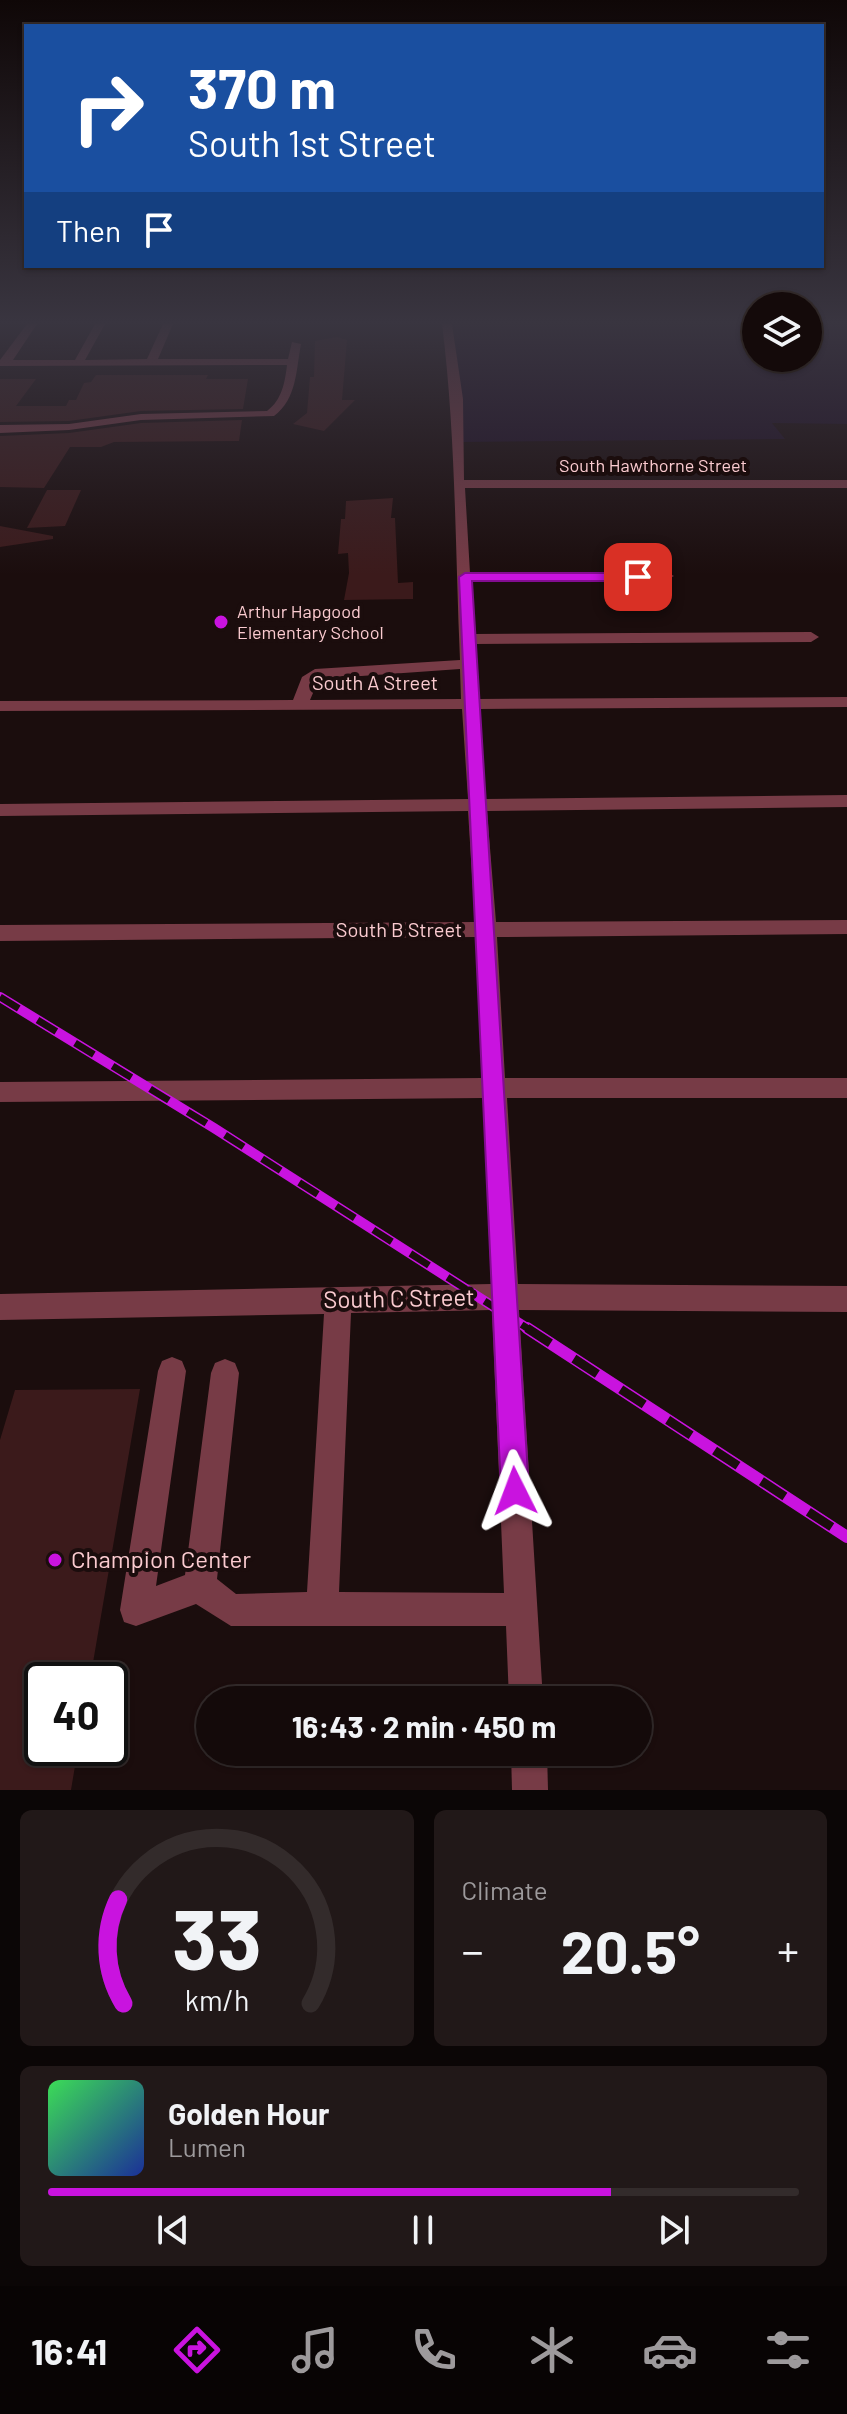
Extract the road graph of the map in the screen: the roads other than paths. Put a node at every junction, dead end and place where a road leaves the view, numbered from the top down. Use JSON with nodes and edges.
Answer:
{"nodes":[{"id":1,"x":277,"y":408,"type":"edge"},
{"id":2,"x":457,"y":408,"type":"edge"},
{"id":3,"x":0,"y":429,"type":"edge"},
{"id":4,"x":458,"y":484,"type":"junction"},
{"id":5,"x":847,"y":484,"type":"edge"},
{"id":6,"x":667,"y":576,"type":"dead end"},
{"id":7,"x":465,"y":577,"type":"junction"},
{"id":8,"x":811,"y":637,"type":"dead end"},
{"id":9,"x":468,"y":652,"type":"junction"},
{"id":10,"x":847,"y":702,"type":"edge"},
{"id":11,"x":300,"y":705,"type":"junction"},
{"id":12,"x":470,"y":705,"type":"junction"},
{"id":13,"x":0,"y":706,"type":"edge"},
{"id":14,"x":847,"y":801,"type":"edge"},
{"id":15,"x":477,"y":804,"type":"junction"},
{"id":16,"x":0,"y":810,"type":"edge"},
{"id":17,"x":847,"y":927,"type":"edge"},
{"id":18,"x":486,"y":929,"type":"junction"},
{"id":19,"x":0,"y":933,"type":"edge"},
{"id":20,"x":494,"y":1088,"type":"junction"},
{"id":21,"x":847,"y":1088,"type":"edge"},
{"id":22,"x":0,"y":1092,"type":"edge"},
{"id":23,"x":505,"y":1297,"type":"junction"},
{"id":24,"x":847,"y":1299,"type":"edge"},
{"id":25,"x":338,"y":1300,"type":"junction"},
{"id":26,"x":0,"y":1307,"type":"edge"},
{"id":27,"x":172,"y":1371,"type":"dead end"},
{"id":28,"x":225,"y":1373,"type":"dead end"},
{"id":29,"x":200,"y":1586,"type":"junction"},
{"id":30,"x":322,"y":1608,"type":"junction"},
{"id":31,"x":521,"y":1610,"type":"junction"},
{"id":32,"x":525,"y":1686,"type":"edge"},
{"id":33,"x":529,"y":1766,"type":"edge"},
{"id":34,"x":530,"y":1790,"type":"edge"}],
"edges":[{"from":1,"to":3,"type":"street"},
{"from":2,"to":4,"type":"street"},
{"from":4,"to":5,"type":"street","name":"South Hawthorne Street"},
{"from":4,"to":7,"type":"street"},
{"from":6,"to":7,"type":"street"},
{"from":7,"to":9,"type":"street"},
{"from":8,"to":9,"type":"street"},
{"from":9,"to":11,"type":"street"},
{"from":9,"to":12,"type":"street"},
{"from":10,"to":12,"type":"street","name":"South A Street"},
{"from":11,"to":12,"type":"street","name":"South A Street"},
{"from":11,"to":13,"type":"street","name":"South A Street"},
{"from":12,"to":15,"type":"street"},
{"from":14,"to":15,"type":"street"},
{"from":15,"to":16,"type":"street"},
{"from":15,"to":18,"type":"street"},
{"from":17,"to":18,"type":"street","name":"South B Street"},
{"from":18,"to":19,"type":"street","name":"South B Street"},
{"from":18,"to":20,"type":"street"},
{"from":20,"to":21,"type":"street"},
{"from":20,"to":22,"type":"street"},
{"from":20,"to":23,"type":"street"},
{"from":23,"to":24,"type":"street","name":"South C Street"},
{"from":23,"to":25,"type":"street","name":"South C Street"},
{"from":23,"to":31,"type":"street"},
{"from":25,"to":26,"type":"street","name":"South C Street"},
{"from":25,"to":30,"type":"street"},
{"from":27,"to":29,"type":"street"},
{"from":28,"to":29,"type":"street"},
{"from":29,"to":30,"type":"street"},
{"from":30,"to":31,"type":"street"},
{"from":31,"to":32,"type":"street"},
{"from":33,"to":34,"type":"street"}]}
